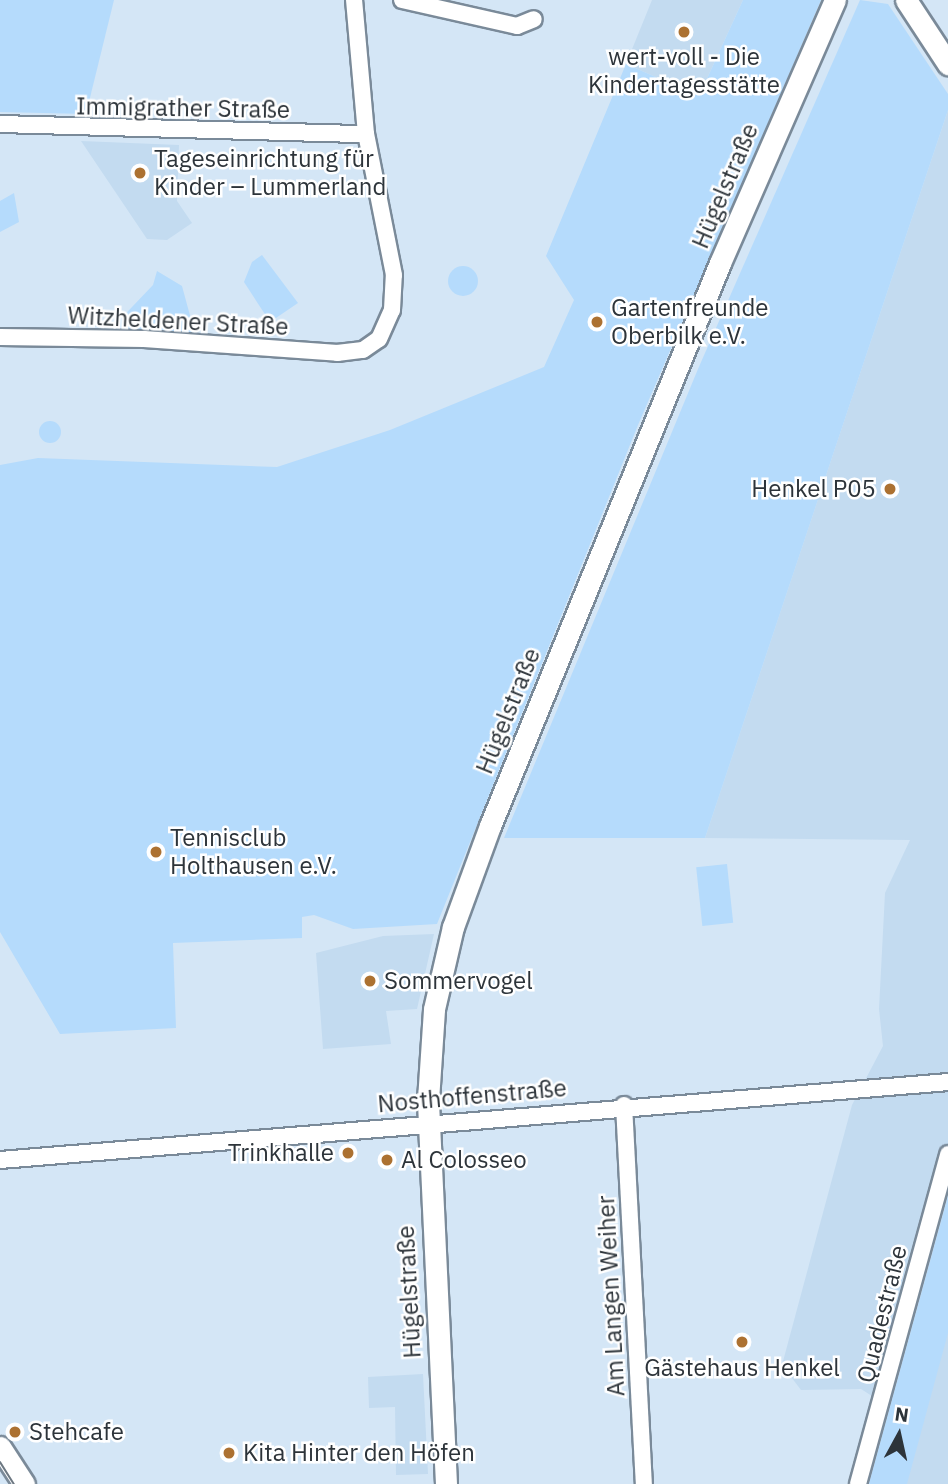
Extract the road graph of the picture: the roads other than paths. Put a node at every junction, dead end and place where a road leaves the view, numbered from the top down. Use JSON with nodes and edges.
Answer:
{"nodes":[{"id":1,"x":354,"y":0,"type":"edge"},
{"id":2,"x":402,"y":0,"type":"edge"},
{"id":3,"x":835,"y":0,"type":"edge"},
{"id":4,"x":906,"y":0,"type":"edge"},
{"id":5,"x":534,"y":19,"type":"dead end"},
{"id":6,"x":948,"y":64,"type":"edge"},
{"id":7,"x":0,"y":124,"type":"edge"},
{"id":8,"x":366,"y":134,"type":"junction"},
{"id":9,"x":0,"y":337,"type":"edge"},
{"id":10,"x":948,"y":1082,"type":"edge"},
{"id":11,"x":624,"y":1105,"type":"junction"},
{"id":12,"x":427,"y":1123,"type":"junction"},
{"id":13,"x":948,"y":1154,"type":"edge"},
{"id":14,"x":0,"y":1160,"type":"edge"},
{"id":15,"x":0,"y":1447,"type":"edge"},
{"id":16,"x":24,"y":1484,"type":"edge"},
{"id":17,"x":446,"y":1484,"type":"edge"},
{"id":18,"x":644,"y":1484,"type":"edge"},
{"id":19,"x":858,"y":1484,"type":"edge"}],
"edges":[{"from":1,"to":8,"type":"street"},
{"from":2,"to":5,"type":"street"},
{"from":3,"to":12,"type":"street","name":"Hügelstraße"},
{"from":4,"to":6,"type":"street"},
{"from":7,"to":8,"type":"street","name":"Immigrather Straße"},
{"from":8,"to":9,"type":"street","name":"Witzheldener Straße"},
{"from":10,"to":11,"type":"street","name":"Nosthoffenstraße"},
{"from":11,"to":12,"type":"street","name":"Nosthoffenstraße"},
{"from":11,"to":18,"type":"street","name":"Am Langen Weiher"},
{"from":12,"to":14,"type":"street","name":"Nosthoffenstraße"},
{"from":12,"to":17,"type":"street","name":"Hügelstraße"},
{"from":13,"to":19,"type":"street","name":"Quadestraße"},
{"from":15,"to":16,"type":"street"}]}
